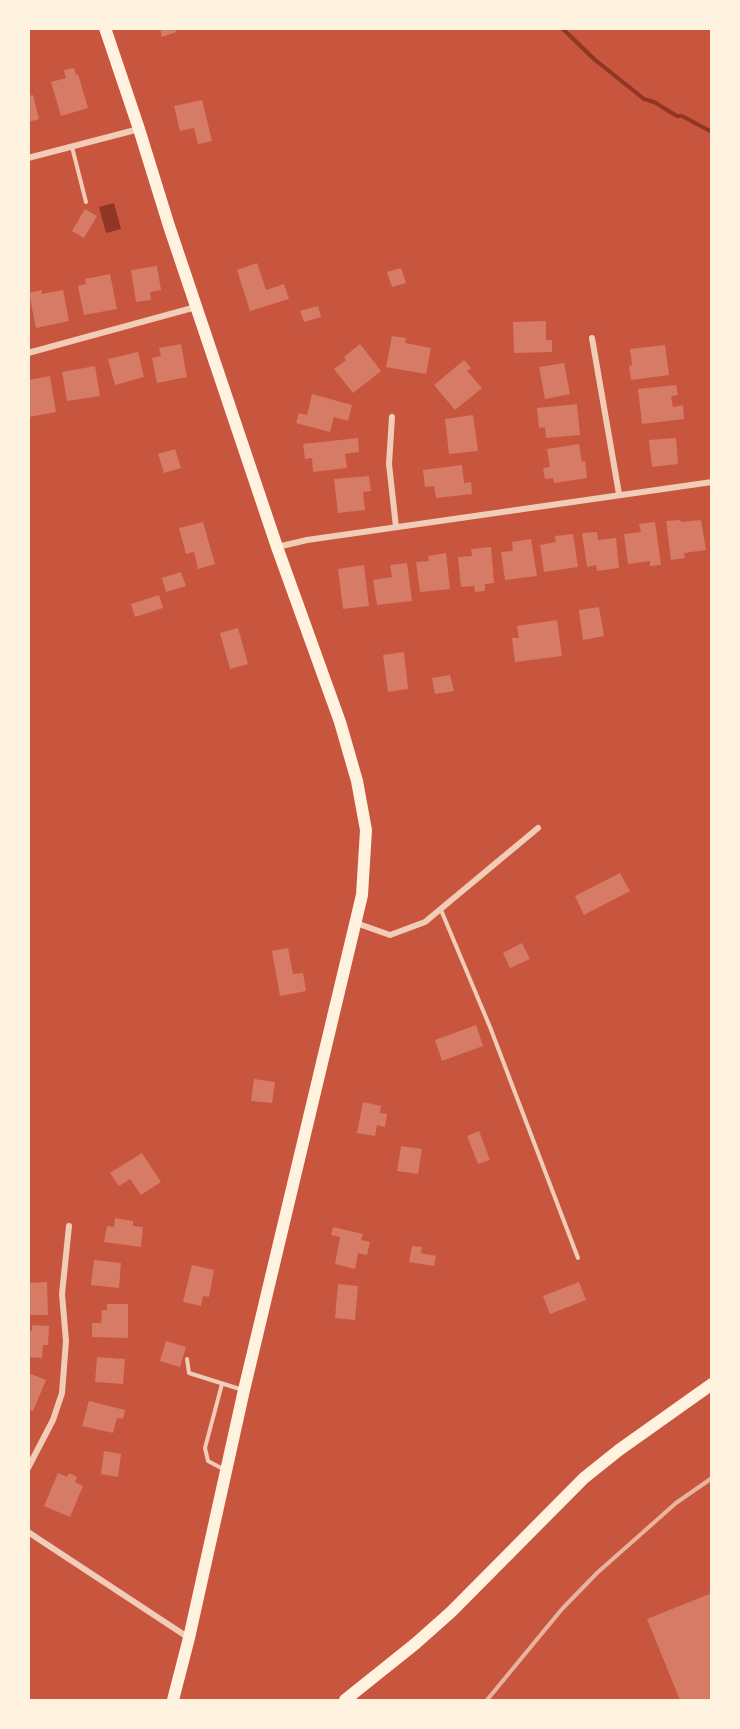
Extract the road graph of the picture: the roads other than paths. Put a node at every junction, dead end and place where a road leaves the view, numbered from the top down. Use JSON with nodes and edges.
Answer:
{"nodes":[{"id":1,"x":105,"y":28,"type":"edge"},
{"id":2,"x":139,"y":129,"type":"junction"},
{"id":3,"x":72,"y":147,"type":"junction"},
{"id":4,"x":28,"y":158,"type":"edge"},
{"id":5,"x":86,"y":202,"type":"dead end"},
{"id":6,"x":197,"y":307,"type":"junction"},
{"id":7,"x":592,"y":338,"type":"dead end"},
{"id":8,"x":28,"y":353,"type":"edge"},
{"id":9,"x":392,"y":417,"type":"dead end"},
{"id":10,"x":711,"y":482,"type":"edge"},
{"id":11,"x":619,"y":494,"type":"junction"},
{"id":12,"x":396,"y":527,"type":"junction"},
{"id":13,"x":277,"y":547,"type":"junction"},
{"id":14,"x":538,"y":828,"type":"dead end"},
{"id":15,"x":440,"y":909,"type":"junction"},
{"id":16,"x":356,"y":923,"type":"junction"},
{"id":17,"x":69,"y":1226,"type":"dead end"},
{"id":18,"x":578,"y":1258,"type":"dead end"},
{"id":19,"x":188,"y":1359,"type":"dead end"},
{"id":20,"x":222,"y":1384,"type":"junction"},
{"id":21,"x":711,"y":1384,"type":"edge"},
{"id":22,"x":244,"y":1390,"type":"junction"},
{"id":23,"x":28,"y":1468,"type":"edge"},
{"id":24,"x":226,"y":1471,"type":"junction"},
{"id":25,"x":28,"y":1532,"type":"edge"},
{"id":26,"x":189,"y":1638,"type":"junction"},
{"id":27,"x":172,"y":1701,"type":"edge"},
{"id":28,"x":345,"y":1701,"type":"edge"}],
"edges":[{"from":1,"to":2,"type":"main road"},
{"from":2,"to":3,"type":"street"},
{"from":2,"to":6,"type":"main road"},
{"from":3,"to":4,"type":"street"},
{"from":3,"to":5,"type":"lane"},
{"from":6,"to":8,"type":"street"},
{"from":6,"to":13,"type":"main road"},
{"from":7,"to":11,"type":"street"},
{"from":9,"to":12,"type":"street"},
{"from":10,"to":11,"type":"street"},
{"from":11,"to":12,"type":"street"},
{"from":12,"to":13,"type":"street"},
{"from":13,"to":16,"type":"main road"},
{"from":14,"to":15,"type":"street"},
{"from":15,"to":16,"type":"street"},
{"from":15,"to":18,"type":"lane"},
{"from":16,"to":22,"type":"main road"},
{"from":17,"to":23,"type":"street"},
{"from":19,"to":20,"type":"lane"},
{"from":20,"to":22,"type":"lane"},
{"from":20,"to":24,"type":"lane"},
{"from":21,"to":28,"type":"main road"},
{"from":22,"to":24,"type":"main road"},
{"from":24,"to":26,"type":"main road"},
{"from":25,"to":26,"type":"street"},
{"from":26,"to":27,"type":"main road"}]}
